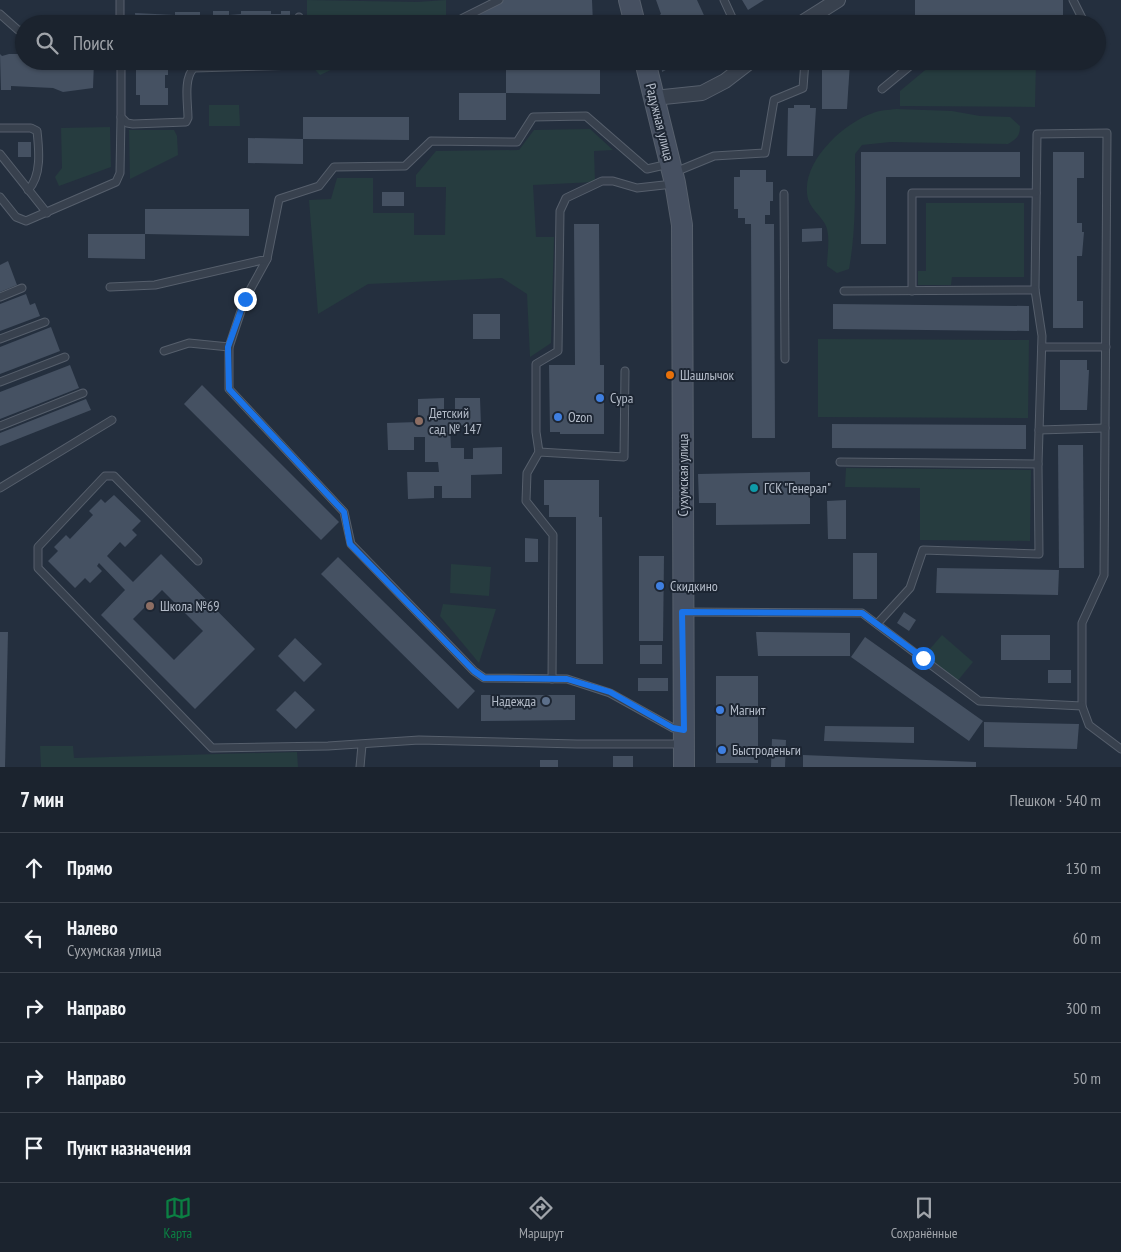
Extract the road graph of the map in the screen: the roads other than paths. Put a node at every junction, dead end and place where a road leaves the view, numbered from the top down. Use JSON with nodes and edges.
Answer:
{"nodes":[{"id":1,"x":120,"y":0,"type":"edge"},
{"id":2,"x":499,"y":0,"type":"edge"},
{"id":3,"x":629,"y":0,"type":"edge"},
{"id":4,"x":724,"y":0,"type":"edge"},
{"id":5,"x":838,"y":0,"type":"edge"},
{"id":6,"x":1073,"y":0,"type":"edge"},
{"id":7,"x":0,"y":14,"type":"edge"},
{"id":8,"x":120,"y":15,"type":"edge"},
{"id":9,"x":469,"y":15,"type":"edge"},
{"id":10,"x":633,"y":15,"type":"edge"},
{"id":11,"x":731,"y":15,"type":"edge"},
{"id":12,"x":814,"y":15,"type":"edge"},
{"id":13,"x":1080,"y":15,"type":"edge"},
{"id":14,"x":15,"y":27,"type":"edge"},
{"id":15,"x":121,"y":70,"type":"edge"},
{"id":16,"x":192,"y":70,"type":"edge"},
{"id":17,"x":646,"y":70,"type":"edge"},
{"id":18,"x":739,"y":70,"type":"edge"},
{"id":19,"x":804,"y":70,"type":"edge"},
{"id":20,"x":905,"y":70,"type":"edge"},
{"id":21,"x":882,"y":89,"type":"dead end"},
{"id":22,"x":654,"y":98,"type":"junction"},
{"id":23,"x":121,"y":117,"type":"junction"},
{"id":24,"x":0,"y":128,"type":"edge"},
{"id":25,"x":0,"y":154,"type":"edge"},
{"id":26,"x":673,"y":173,"type":"junction"},
{"id":27,"x":28,"y":190,"type":"junction"},
{"id":28,"x":1036,"y":193,"type":"junction"},
{"id":29,"x":784,"y":194,"type":"dead end"},
{"id":30,"x":0,"y":197,"type":"edge"},
{"id":31,"x":47,"y":213,"type":"junction"},
{"id":32,"x":267,"y":259,"type":"junction"},
{"id":33,"x":110,"y":287,"type":"dead end"},
{"id":34,"x":22,"y":288,"type":"dead end"},
{"id":35,"x":1035,"y":290,"type":"junction"},
{"id":36,"x":844,"y":291,"type":"dead end"},
{"id":37,"x":912,"y":291,"type":"junction"},
{"id":38,"x":0,"y":297,"type":"edge"},
{"id":39,"x":45,"y":322,"type":"dead end"},
{"id":40,"x":0,"y":340,"type":"edge"},
{"id":41,"x":228,"y":347,"type":"junction"},
{"id":42,"x":1042,"y":347,"type":"junction"},
{"id":43,"x":1106,"y":347,"type":"junction"},
{"id":44,"x":164,"y":351,"type":"dead end"},
{"id":45,"x":65,"y":357,"type":"dead end"},
{"id":46,"x":785,"y":359,"type":"dead end"},
{"id":47,"x":625,"y":371,"type":"dead end"},
{"id":48,"x":0,"y":382,"type":"edge"},
{"id":49,"x":83,"y":394,"type":"dead end"},
{"id":50,"x":112,"y":420,"type":"dead end"},
{"id":51,"x":0,"y":426,"type":"edge"},
{"id":52,"x":1105,"y":428,"type":"junction"},
{"id":53,"x":1039,"y":430,"type":"junction"},
{"id":54,"x":539,"y":452,"type":"junction"},
{"id":55,"x":840,"y":462,"type":"dead end"},
{"id":56,"x":1038,"y":464,"type":"junction"},
{"id":57,"x":0,"y":488,"type":"edge"},
{"id":58,"x":198,"y":562,"type":"dead end"},
{"id":59,"x":682,"y":612,"type":"junction"},
{"id":60,"x":877,"y":624,"type":"junction"},
{"id":61,"x":552,"y":678,"type":"junction"},
{"id":62,"x":1082,"y":706,"type":"junction"},
{"id":63,"x":684,"y":737,"type":"junction"},
{"id":64,"x":362,"y":745,"type":"junction"},
{"id":65,"x":1121,"y":749,"type":"edge"},
{"id":66,"x":360,"y":767,"type":"edge"},
{"id":67,"x":684,"y":767,"type":"edge"}],
"edges":[{"from":1,"to":8,"type":"lane"},
{"from":2,"to":9,"type":"lane"},
{"from":3,"to":10,"type":"main road"},
{"from":4,"to":11,"type":"lane"},
{"from":5,"to":12,"type":"street"},
{"from":6,"to":13,"type":"lane"},
{"from":7,"to":14,"type":"lane"},
{"from":15,"to":23,"type":"lane"},
{"from":16,"to":23,"type":"lane"},
{"from":17,"to":22,"type":"main road","name":"Радужная улица"},
{"from":18,"to":22,"type":"street"},
{"from":19,"to":26,"type":"lane"},
{"from":20,"to":21,"type":"lane"},
{"from":22,"to":26,"type":"main road","name":"Радужная улица"},
{"from":23,"to":31,"type":"lane"},
{"from":24,"to":27,"type":"lane"},
{"from":25,"to":27,"type":"lane"},
{"from":26,"to":32,"type":"lane"},
{"from":26,"to":54,"type":"lane"},
{"from":26,"to":59,"type":"main road","name":"Сухумская улица"},
{"from":27,"to":31,"type":"lane"},
{"from":28,"to":35,"type":"lane"},
{"from":28,"to":37,"type":"lane"},
{"from":28,"to":43,"type":"lane"},
{"from":29,"to":46,"type":"lane"},
{"from":30,"to":31,"type":"lane"},
{"from":32,"to":33,"type":"lane"},
{"from":32,"to":41,"type":"lane"},
{"from":34,"to":38,"type":"lane"},
{"from":35,"to":37,"type":"lane"},
{"from":35,"to":42,"type":"lane"},
{"from":36,"to":37,"type":"lane"},
{"from":39,"to":40,"type":"lane"},
{"from":41,"to":44,"type":"lane"},
{"from":41,"to":61,"type":"lane"},
{"from":42,"to":43,"type":"lane"},
{"from":42,"to":53,"type":"lane"},
{"from":43,"to":52,"type":"lane"},
{"from":45,"to":48,"type":"lane"},
{"from":47,"to":54,"type":"lane"},
{"from":49,"to":51,"type":"lane"},
{"from":50,"to":57,"type":"lane"},
{"from":52,"to":53,"type":"lane"},
{"from":52,"to":62,"type":"lane"},
{"from":53,"to":56,"type":"lane"},
{"from":54,"to":61,"type":"lane"},
{"from":55,"to":56,"type":"lane"},
{"from":56,"to":60,"type":"lane"},
{"from":58,"to":64,"type":"lane"},
{"from":59,"to":60,"type":"lane"},
{"from":59,"to":63,"type":"main road","name":"Сухумская улица"},
{"from":60,"to":62,"type":"lane"},
{"from":61,"to":63,"type":"lane"},
{"from":62,"to":65,"type":"lane"},
{"from":63,"to":64,"type":"lane"},
{"from":63,"to":67,"type":"main road","name":"Сухумская улица"},
{"from":64,"to":66,"type":"lane"}]}
